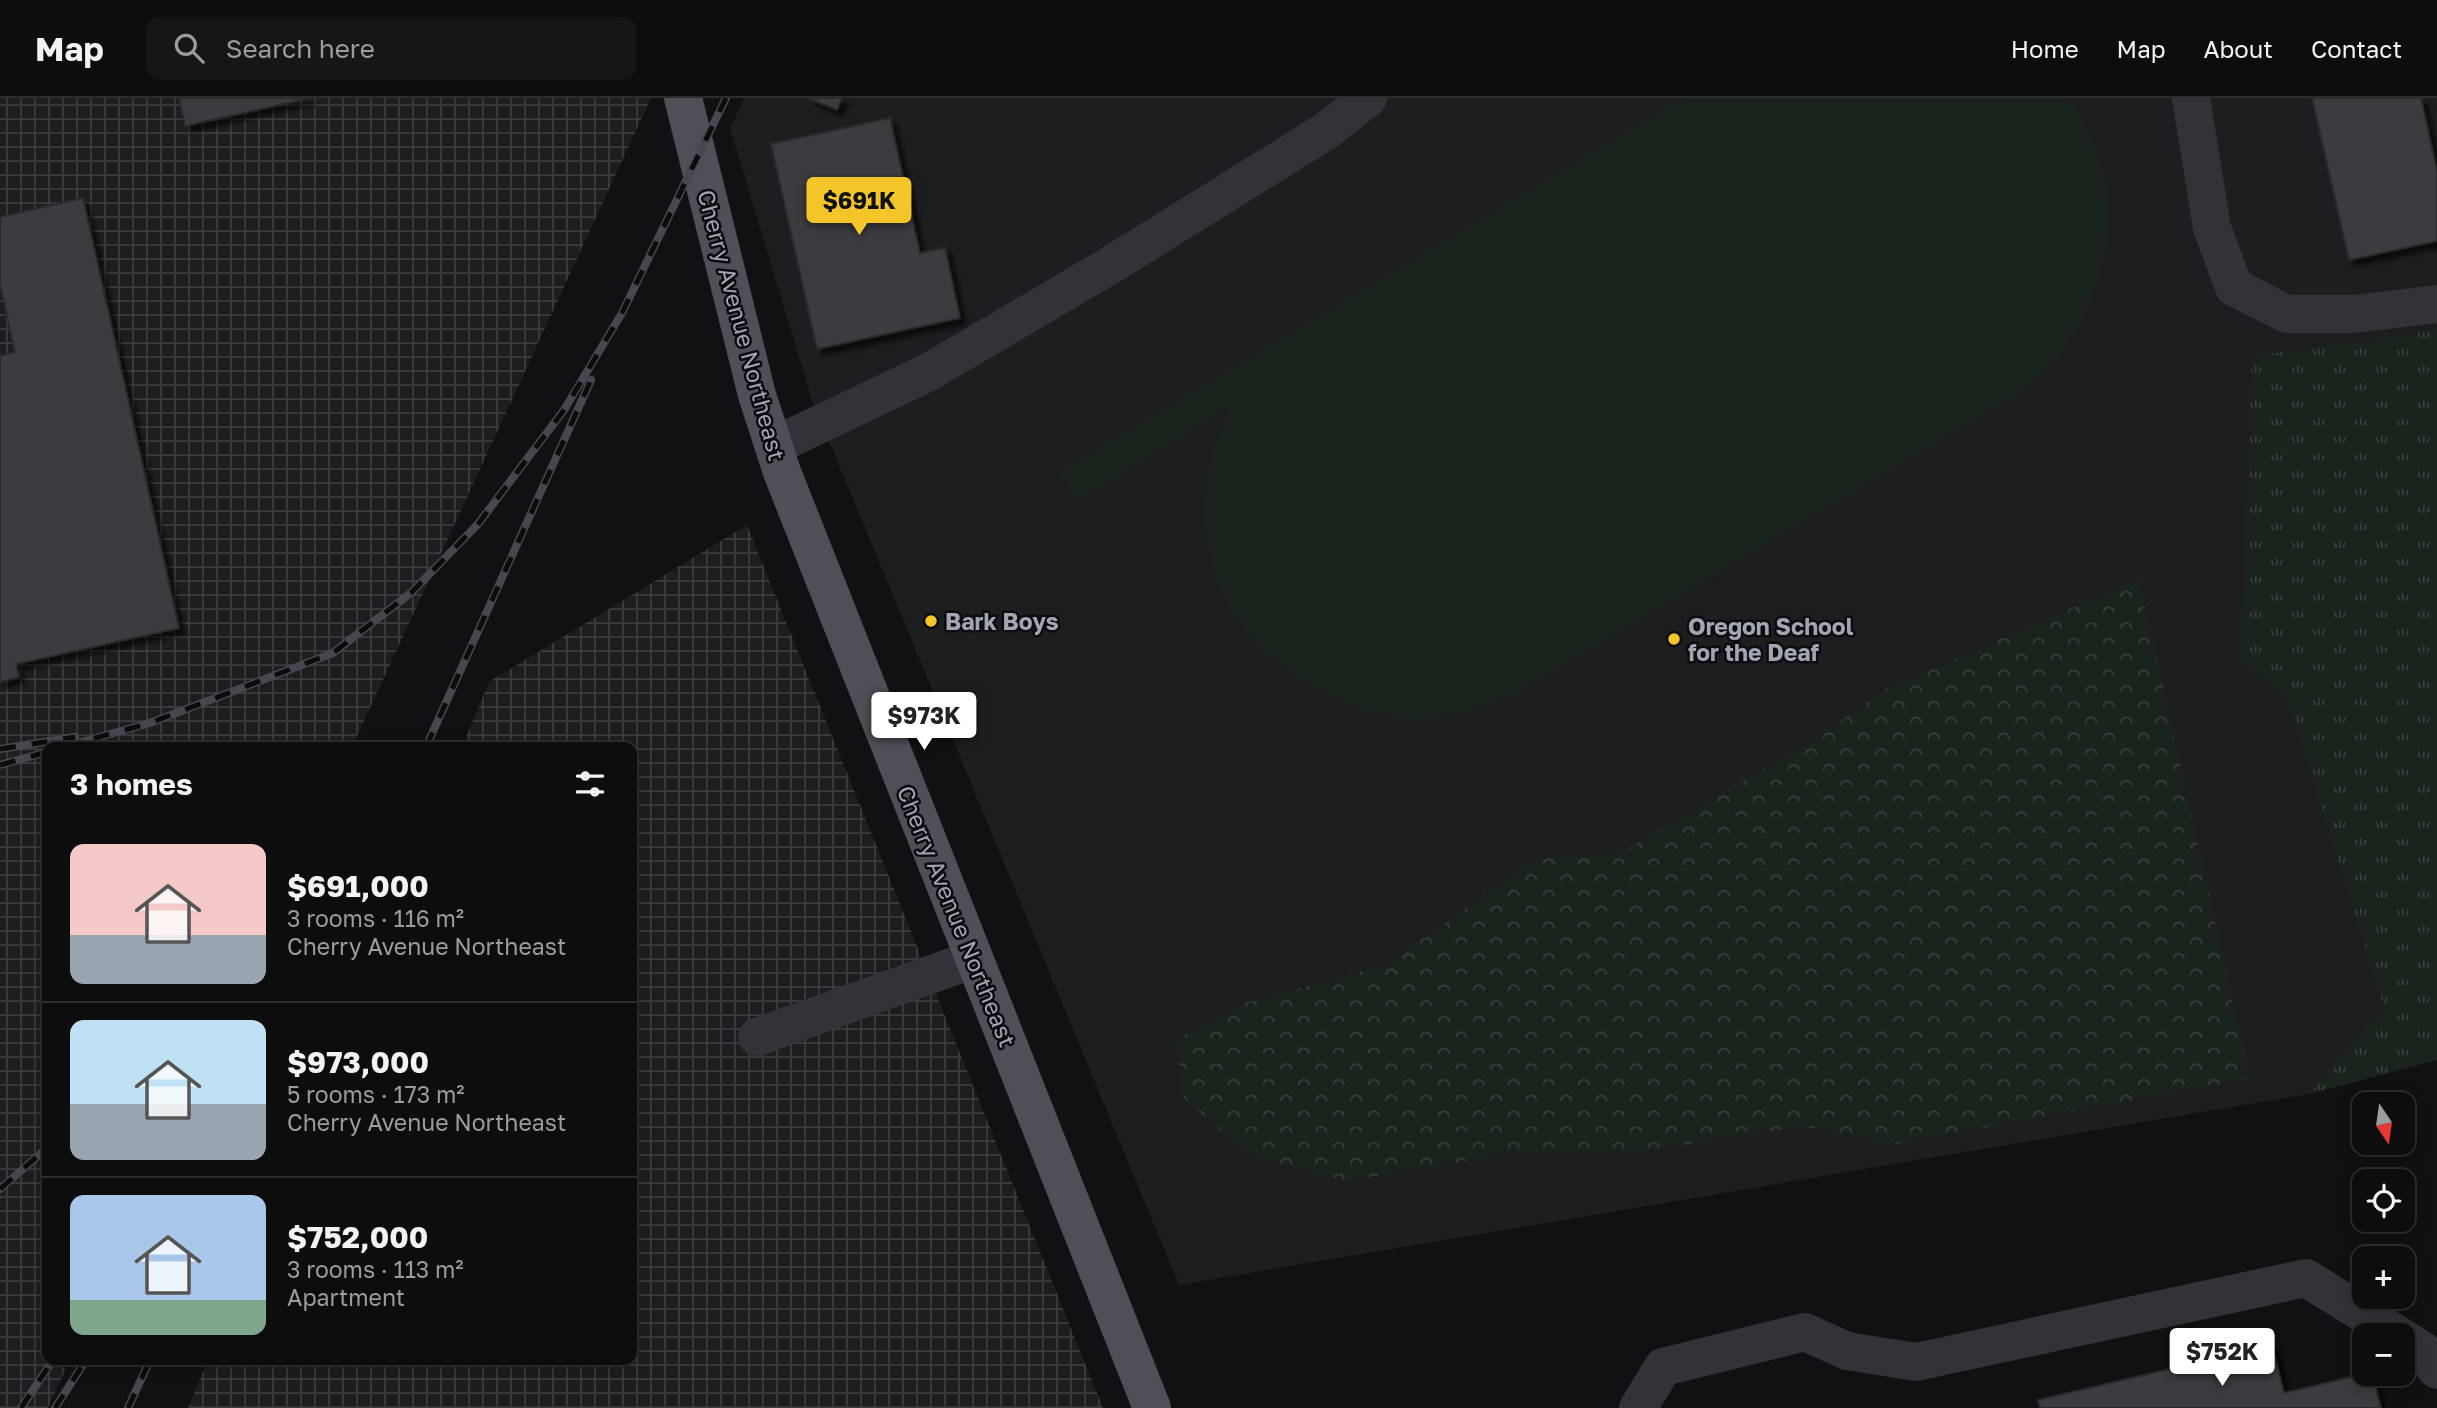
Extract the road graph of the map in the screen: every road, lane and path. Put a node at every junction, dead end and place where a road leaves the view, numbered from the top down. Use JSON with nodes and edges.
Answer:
{"nodes":[{"id":1,"x":683,"y":98,"type":"edge"},
{"id":2,"x":1368,"y":98,"type":"edge"},
{"id":3,"x":2190,"y":98,"type":"edge"},
{"id":4,"x":2437,"y":304,"type":"edge"},
{"id":5,"x":774,"y":446,"type":"junction"},
{"id":6,"x":974,"y":959,"type":"junction"},
{"id":7,"x":757,"y":1037,"type":"dead end"},
{"id":8,"x":2379,"y":1323,"type":"edge"},
{"id":9,"x":2415,"y":1345,"type":"edge"},
{"id":10,"x":2437,"y":1370,"type":"edge"},
{"id":11,"x":1152,"y":1408,"type":"edge"},
{"id":12,"x":1638,"y":1408,"type":"edge"}],
"edges":[{"from":1,"to":5,"type":"main road","name":"Cherry Avenue Northeast"},
{"from":2,"to":5,"type":"lane"},
{"from":3,"to":4,"type":"lane"},
{"from":5,"to":6,"type":"main road","name":"Cherry Avenue Northeast"},
{"from":6,"to":7,"type":"lane"},
{"from":6,"to":11,"type":"main road","name":"Cherry Avenue Northeast"},
{"from":8,"to":12,"type":"lane"},
{"from":9,"to":10,"type":"lane"}]}
